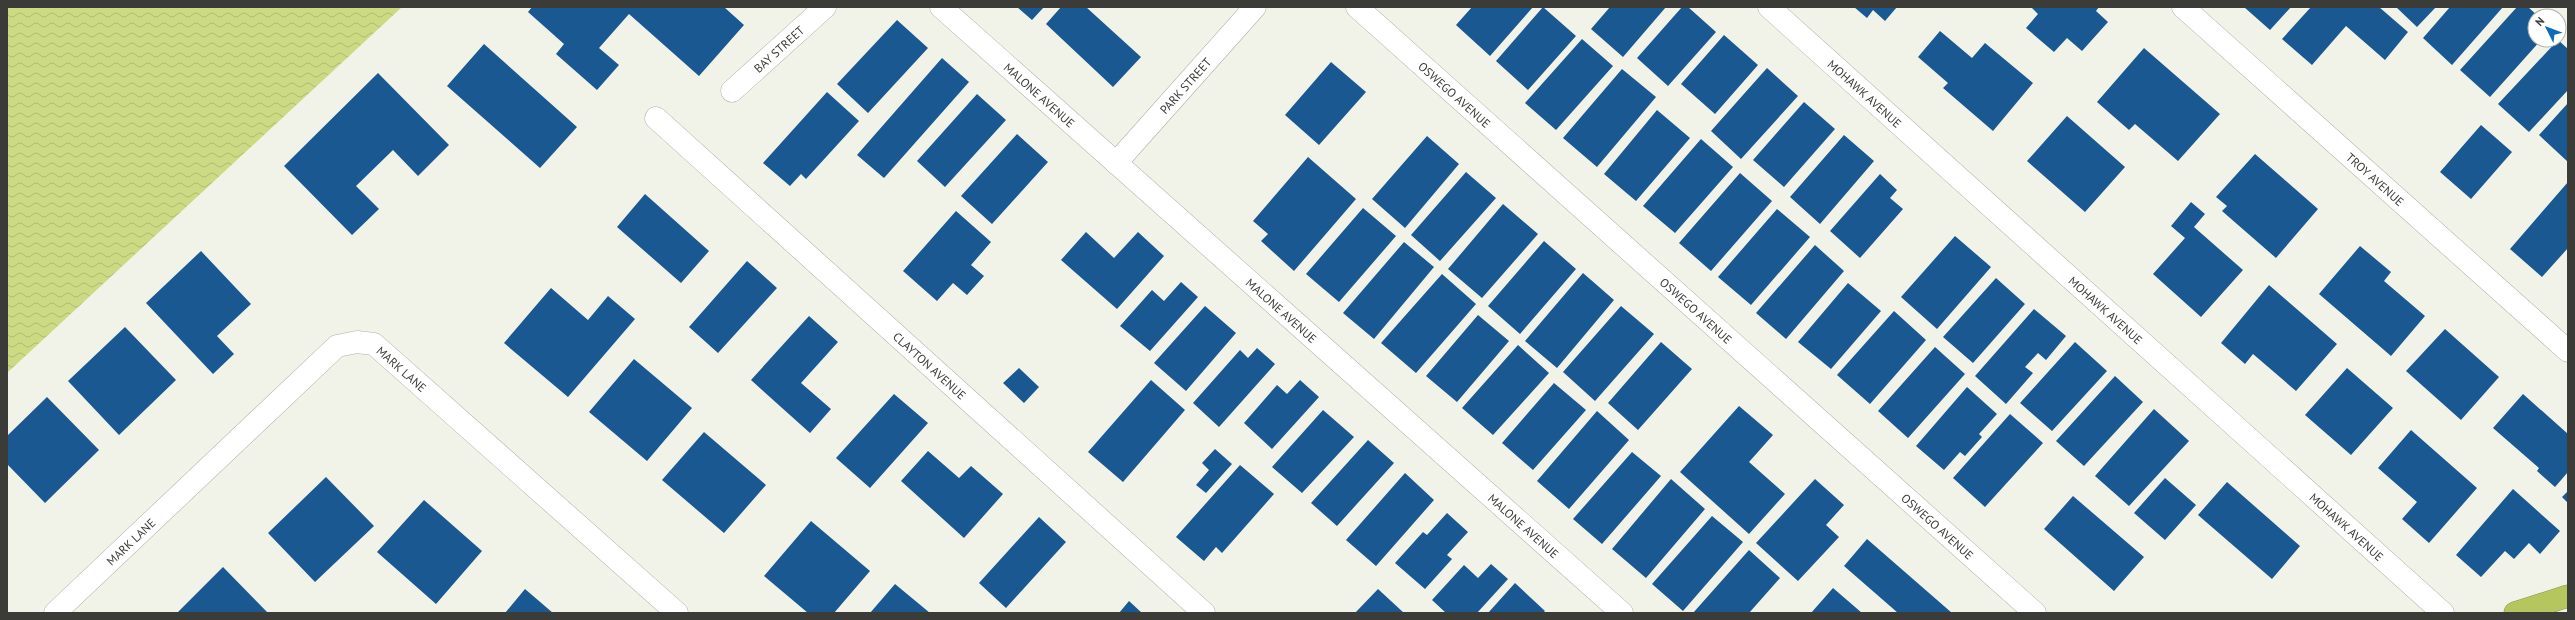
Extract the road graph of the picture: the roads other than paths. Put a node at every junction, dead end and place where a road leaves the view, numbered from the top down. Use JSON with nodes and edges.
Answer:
{"nodes":[{"id":1,"x":825,"y":7,"type":"edge"},
{"id":2,"x":941,"y":7,"type":"edge"},
{"id":3,"x":1255,"y":7,"type":"edge"},
{"id":4,"x":1358,"y":7,"type":"edge"},
{"id":5,"x":1769,"y":7,"type":"edge"},
{"id":6,"x":2183,"y":7,"type":"edge"},
{"id":7,"x":732,"y":91,"type":"dead end"},
{"id":8,"x":656,"y":118,"type":"dead end"},
{"id":9,"x":1116,"y":163,"type":"junction"},
{"id":10,"x":2568,"y":351,"type":"edge"},
{"id":11,"x":2568,"y":596,"type":"edge"},
{"id":12,"x":55,"y":613,"type":"edge"},
{"id":13,"x":677,"y":613,"type":"edge"},
{"id":14,"x":1204,"y":613,"type":"edge"},
{"id":15,"x":1622,"y":613,"type":"edge"},
{"id":16,"x":2035,"y":613,"type":"edge"},
{"id":17,"x":2443,"y":613,"type":"edge"},
{"id":18,"x":2515,"y":613,"type":"edge"}],
"edges":[{"from":1,"to":7,"type":"street","name":"BAY STREET"},
{"from":2,"to":9,"type":"street","name":"MALONE AVENUE"},
{"from":3,"to":9,"type":"street","name":"PARK STREET"},
{"from":4,"to":16,"type":"street","name":"OSWEGO AVENUE"},
{"from":5,"to":17,"type":"street","name":"MOHAWK AVENUE"},
{"from":6,"to":10,"type":"street","name":"TROY AVENUE"},
{"from":8,"to":14,"type":"street","name":"CLAYTON AVENUE"},
{"from":9,"to":15,"type":"street","name":"MALONE AVENUE"},
{"from":11,"to":18,"type":"highway"},
{"from":12,"to":13,"type":"street","name":"MARK LANE"}]}
